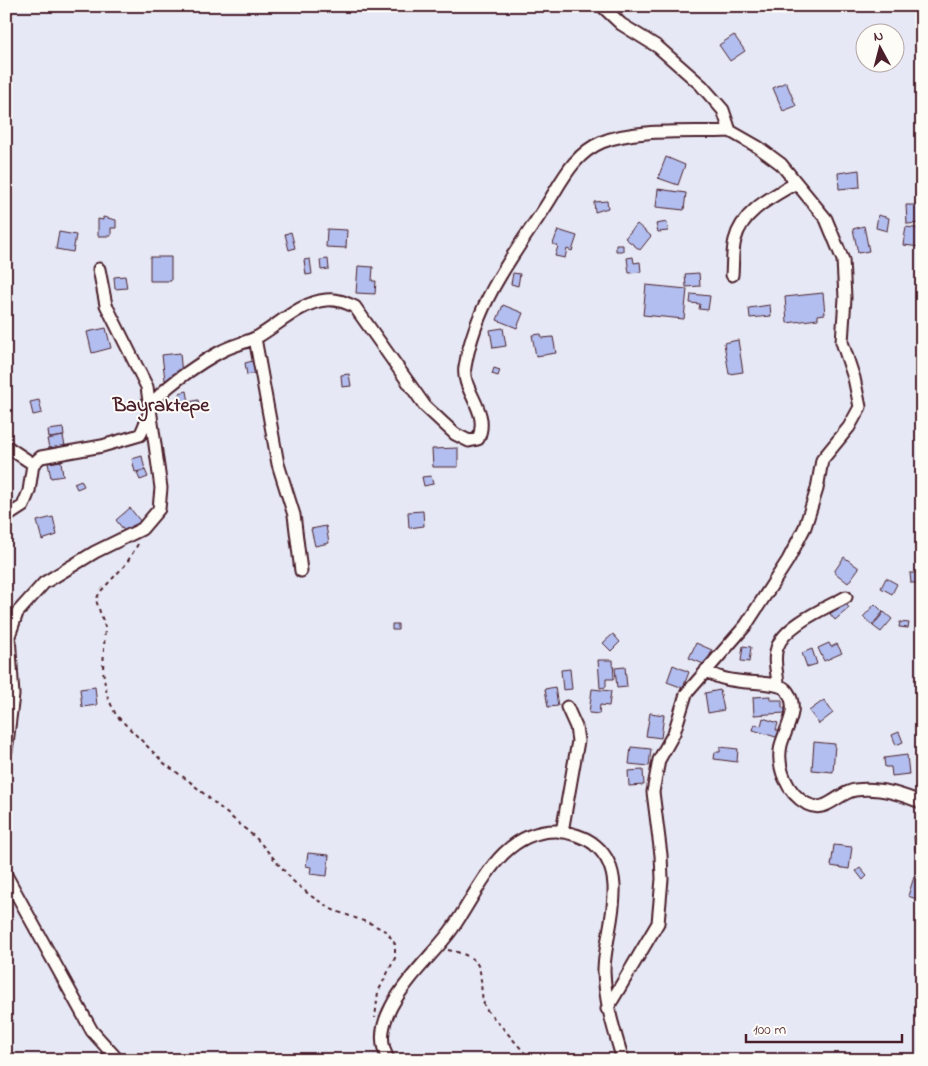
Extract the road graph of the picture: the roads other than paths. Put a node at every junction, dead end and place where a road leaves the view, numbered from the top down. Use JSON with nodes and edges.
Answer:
{"nodes":[{"id":1,"x":602,"y":6,"type":"edge"},
{"id":2,"x":730,"y":131,"type":"junction"},
{"id":3,"x":796,"y":183,"type":"junction"},
{"id":4,"x":99,"y":269,"type":"dead end"},
{"id":5,"x":732,"y":275,"type":"dead end"},
{"id":6,"x":255,"y":338,"type":"junction"},
{"id":7,"x":152,"y":407,"type":"junction"},
{"id":8,"x":6,"y":446,"type":"edge"},
{"id":9,"x":33,"y":464,"type":"junction"},
{"id":10,"x":6,"y":517,"type":"edge"},
{"id":11,"x":302,"y":571,"type":"dead end"},
{"id":12,"x":846,"y":597,"type":"dead end"},
{"id":13,"x":706,"y":670,"type":"junction"},
{"id":14,"x":778,"y":683,"type":"junction"},
{"id":15,"x":567,"y":707,"type":"dead end"},
{"id":16,"x":6,"y":752,"type":"edge"},
{"id":17,"x":922,"y":803,"type":"edge"},
{"id":18,"x":562,"y":832,"type":"junction"},
{"id":19,"x":6,"y":875,"type":"edge"},
{"id":20,"x":607,"y":1009,"type":"junction"},
{"id":21,"x":118,"y":1060,"type":"edge"},
{"id":22,"x":388,"y":1060,"type":"edge"},
{"id":23,"x":623,"y":1060,"type":"edge"}],
"edges":[{"from":1,"to":2,"type":"street"},
{"from":2,"to":3,"type":"street"},
{"from":2,"to":6,"type":"street"},
{"from":3,"to":5,"type":"street"},
{"from":3,"to":13,"type":"street"},
{"from":4,"to":7,"type":"street"},
{"from":6,"to":7,"type":"street"},
{"from":6,"to":11,"type":"street"},
{"from":7,"to":9,"type":"street"},
{"from":7,"to":16,"type":"street"},
{"from":8,"to":9,"type":"street"},
{"from":9,"to":10,"type":"street"},
{"from":12,"to":14,"type":"street"},
{"from":13,"to":14,"type":"street"},
{"from":13,"to":20,"type":"street"},
{"from":14,"to":17,"type":"street"},
{"from":15,"to":18,"type":"street"},
{"from":18,"to":20,"type":"street"},
{"from":18,"to":22,"type":"street"},
{"from":19,"to":21,"type":"street"},
{"from":20,"to":23,"type":"street"}]}
